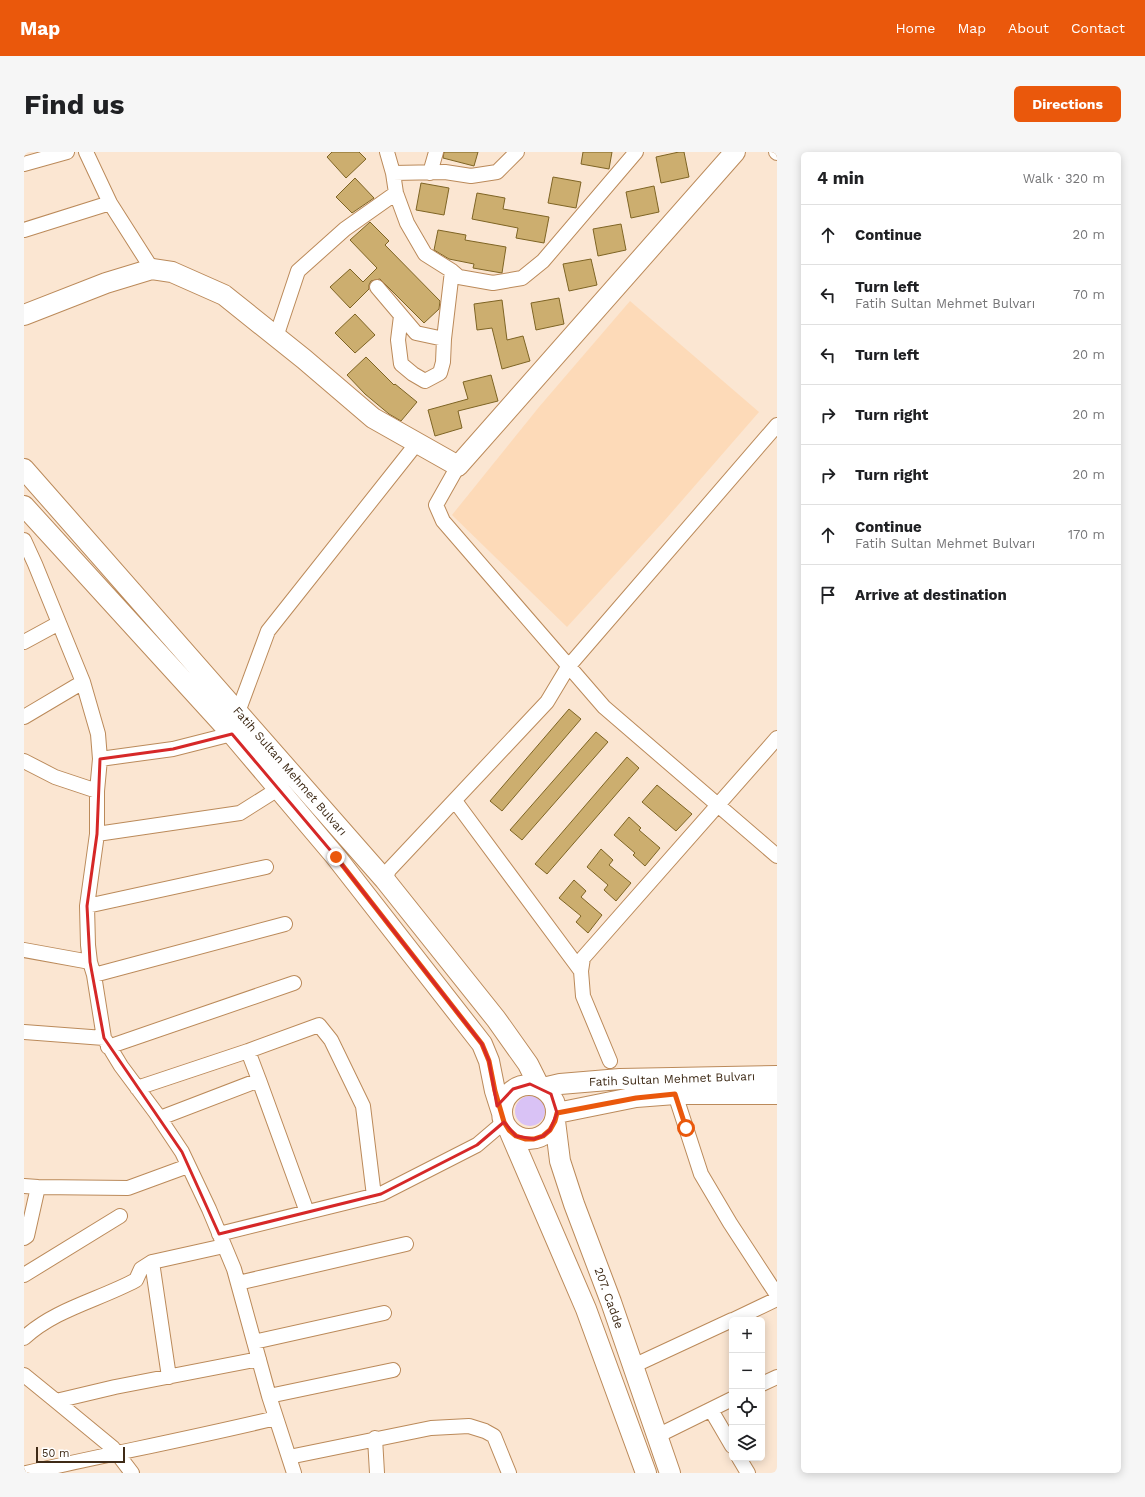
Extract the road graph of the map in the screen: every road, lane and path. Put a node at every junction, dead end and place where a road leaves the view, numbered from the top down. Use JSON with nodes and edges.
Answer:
{"nodes":[{"id":1,"x":67,"y":152,"type":"edge"},
{"id":2,"x":86,"y":152,"type":"edge"},
{"id":3,"x":387,"y":152,"type":"edge"},
{"id":4,"x":436,"y":152,"type":"edge"},
{"id":5,"x":517,"y":152,"type":"edge"},
{"id":6,"x":636,"y":152,"type":"edge"},
{"id":7,"x":735,"y":152,"type":"edge"},
{"id":8,"x":24,"y":164,"type":"edge"},
{"id":9,"x":393,"y":173,"type":"junction"},
{"id":10,"x":430,"y":173,"type":"junction"},
{"id":11,"x":396,"y":193,"type":"junction"},
{"id":12,"x":110,"y":203,"type":"junction"},
{"id":13,"x":24,"y":230,"type":"edge"},
{"id":14,"x":152,"y":268,"type":"junction"},
{"id":15,"x":452,"y":271,"type":"junction"},
{"id":16,"x":377,"y":287,"type":"dead end"},
{"id":17,"x":24,"y":315,"type":"edge"},
{"id":18,"x":401,"y":316,"type":"junction"},
{"id":19,"x":276,"y":337,"type":"junction"},
{"id":20,"x":444,"y":340,"type":"junction"},
{"id":21,"x":776,"y":429,"type":"edge"},
{"id":22,"x":417,"y":443,"type":"junction"},
{"id":23,"x":458,"y":466,"type":"junction"},
{"id":24,"x":24,"y":469,"type":"edge"},
{"id":25,"x":24,"y":506,"type":"edge"},
{"id":26,"x":24,"y":540,"type":"edge"},
{"id":27,"x":30,"y":567,"type":"edge"},
{"id":28,"x":59,"y":623,"type":"junction"},
{"id":29,"x":24,"y":642,"type":"edge"},
{"id":30,"x":568,"y":667,"type":"junction"},
{"id":31,"x":84,"y":682,"type":"junction"},
{"id":32,"x":238,"y":712,"type":"junction"},
{"id":33,"x":24,"y":717,"type":"edge"},
{"id":34,"x":232,"y":734,"type":"junction"},
{"id":35,"x":777,"y":738,"type":"edge"},
{"id":36,"x":100,"y":759,"type":"junction"},
{"id":37,"x":24,"y":761,"type":"edge"},
{"id":38,"x":278,"y":789,"type":"junction"},
{"id":39,"x":97,"y":791,"type":"junction"},
{"id":40,"x":455,"y":801,"type":"junction"},
{"id":41,"x":718,"y":805,"type":"junction"},
{"id":42,"x":97,"y":834,"type":"junction"},
{"id":43,"x":777,"y":856,"type":"edge"},
{"id":44,"x":266,"y":867,"type":"dead end"},
{"id":45,"x":385,"y":880,"type":"junction"},
{"id":46,"x":87,"y":906,"type":"junction"},
{"id":47,"x":285,"y":924,"type":"dead end"},
{"id":48,"x":24,"y":950,"type":"edge"},
{"id":49,"x":92,"y":968,"type":"junction"},
{"id":50,"x":581,"y":972,"type":"junction"},
{"id":51,"x":294,"y":982,"type":"dead end"},
{"id":52,"x":24,"y":1032,"type":"edge"},
{"id":53,"x":106,"y":1042,"type":"junction"},
{"id":54,"x":248,"y":1051,"type":"junction"},
{"id":55,"x":610,"y":1060,"type":"dead end"},
{"id":56,"x":777,"y":1076,"type":"edge"},
{"id":57,"x":259,"y":1080,"type":"junction"},
{"id":58,"x":541,"y":1087,"type":"junction"},
{"id":59,"x":137,"y":1088,"type":"junction"},
{"id":60,"x":675,"y":1094,"type":"junction"},
{"id":61,"x":777,"y":1094,"type":"edge"},
{"id":62,"x":556,"y":1117,"type":"junction"},
{"id":63,"x":160,"y":1118,"type":"junction"},
{"id":64,"x":505,"y":1122,"type":"junction"},
{"id":65,"x":188,"y":1166,"type":"junction"},
{"id":66,"x":31,"y":1187,"type":"edge"},
{"id":67,"x":374,"y":1196,"type":"junction"},
{"id":68,"x":307,"y":1212,"type":"junction"},
{"id":69,"x":120,"y":1216,"type":"dead end"},
{"id":70,"x":24,"y":1238,"type":"edge"},
{"id":71,"x":222,"y":1240,"type":"junction"},
{"id":72,"x":406,"y":1244,"type":"dead end"},
{"id":73,"x":152,"y":1262,"type":"junction"},
{"id":74,"x":24,"y":1275,"type":"edge"},
{"id":75,"x":238,"y":1283,"type":"junction"},
{"id":76,"x":777,"y":1295,"type":"edge"},
{"id":77,"x":777,"y":1300,"type":"edge"},
{"id":78,"x":384,"y":1313,"type":"dead end"},
{"id":79,"x":739,"y":1317,"type":"edge"},
{"id":80,"x":729,"y":1321,"type":"edge"},
{"id":81,"x":24,"y":1338,"type":"edge"},
{"id":82,"x":254,"y":1342,"type":"junction"},
{"id":83,"x":259,"y":1359,"type":"junction"},
{"id":84,"x":633,"y":1366,"type":"junction"},
{"id":85,"x":393,"y":1370,"type":"dead end"},
{"id":86,"x":24,"y":1375,"type":"edge"},
{"id":87,"x":777,"y":1376,"type":"edge"},
{"id":88,"x":169,"y":1377,"type":"junction"},
{"id":89,"x":765,"y":1382,"type":"edge"},
{"id":90,"x":269,"y":1396,"type":"junction"},
{"id":91,"x":56,"y":1400,"type":"junction"},
{"id":92,"x":729,"y":1401,"type":"edge"},
{"id":93,"x":711,"y":1410,"type":"junction"},
{"id":94,"x":276,"y":1418,"type":"junction"},
{"id":95,"x":657,"y":1436,"type":"junction"},
{"id":96,"x":375,"y":1438,"type":"junction"},
{"id":97,"x":729,"y":1441,"type":"edge"},
{"id":98,"x":116,"y":1453,"type":"junction"},
{"id":99,"x":289,"y":1457,"type":"junction"},
{"id":100,"x":741,"y":1461,"type":"edge"},
{"id":101,"x":26,"y":1473,"type":"edge"},
{"id":102,"x":132,"y":1473,"type":"edge"},
{"id":103,"x":294,"y":1473,"type":"edge"},
{"id":104,"x":377,"y":1473,"type":"edge"},
{"id":105,"x":509,"y":1473,"type":"edge"},
{"id":106,"x":646,"y":1473,"type":"edge"},
{"id":107,"x":670,"y":1473,"type":"edge"},
{"id":108,"x":748,"y":1473,"type":"edge"}],
"edges":[{"from":1,"to":8,"type":"street"},
{"from":2,"to":12,"type":"street"},
{"from":3,"to":9,"type":"street"},
{"from":4,"to":10,"type":"street"},
{"from":5,"to":10,"type":"street"},
{"from":6,"to":15,"type":"street"},
{"from":7,"to":23,"type":"main road"},
{"from":9,"to":10,"type":"street"},
{"from":9,"to":11,"type":"street"},
{"from":11,"to":15,"type":"street"},
{"from":11,"to":19,"type":"street"},
{"from":12,"to":13,"type":"street"},
{"from":12,"to":14,"type":"street"},
{"from":14,"to":17,"type":"main road"},
{"from":14,"to":19,"type":"main road"},
{"from":15,"to":20,"type":"street"},
{"from":16,"to":18,"type":"street"},
{"from":18,"to":20,"type":"street"},
{"from":18,"to":20,"type":"street"},
{"from":19,"to":22,"type":"main road"},
{"from":21,"to":30,"type":"street"},
{"from":22,"to":23,"type":"main road"},
{"from":22,"to":32,"type":"street"},
{"from":23,"to":30,"type":"street"},
{"from":24,"to":32,"type":"main road","name":"Fatih Sultan Mehmet Bulvarı"},
{"from":25,"to":34,"type":"main road","name":"Fatih Sultan Mehmet Bulvarı"},
{"from":26,"to":27,"type":"street"},
{"from":27,"to":28,"type":"street"},
{"from":28,"to":29,"type":"street"},
{"from":28,"to":31,"type":"street"},
{"from":30,"to":40,"type":"street"},
{"from":30,"to":41,"type":"street"},
{"from":31,"to":33,"type":"street"},
{"from":31,"to":36,"type":"street"},
{"from":32,"to":45,"type":"main road","name":"Fatih Sultan Mehmet Bulvarı"},
{"from":34,"to":36,"type":"street"},
{"from":34,"to":38,"type":"main road","name":"Fatih Sultan Mehmet Bulvarı"},
{"from":35,"to":41,"type":"street"},
{"from":36,"to":39,"type":"street"},
{"from":37,"to":39,"type":"street"},
{"from":38,"to":42,"type":"street"},
{"from":38,"to":64,"type":"main road","name":"Fatih Sultan Mehmet Bulvarı"},
{"from":39,"to":42,"type":"street"},
{"from":40,"to":45,"type":"street"},
{"from":40,"to":50,"type":"street"},
{"from":41,"to":43,"type":"street"},
{"from":41,"to":50,"type":"street"},
{"from":42,"to":46,"type":"street"},
{"from":44,"to":46,"type":"street"},
{"from":45,"to":58,"type":"main road","name":"Fatih Sultan Mehmet Bulvarı"},
{"from":46,"to":49,"type":"street"},
{"from":47,"to":49,"type":"street"},
{"from":48,"to":49,"type":"street"},
{"from":49,"to":53,"type":"street"},
{"from":50,"to":55,"type":"street"},
{"from":51,"to":53,"type":"street"},
{"from":52,"to":53,"type":"street"},
{"from":53,"to":59,"type":"street"},
{"from":54,"to":57,"type":"street"},
{"from":54,"to":59,"type":"street"},
{"from":54,"to":67,"type":"street"},
{"from":56,"to":58,"type":"main road","name":"Fatih Sultan Mehmet Bulvarı"},
{"from":57,"to":63,"type":"street"},
{"from":57,"to":68,"type":"street"},
{"from":58,"to":62,"type":"main road"},
{"from":58,"to":64,"type":"main road"},
{"from":59,"to":63,"type":"street"},
{"from":60,"to":61,"type":"main road","name":"Fatih Sultan Mehmet Bulvarı"},
{"from":60,"to":62,"type":"main road","name":"Fatih Sultan Mehmet Bulvarı"},
{"from":60,"to":76,"type":"street"},
{"from":62,"to":64,"type":"main road"},
{"from":62,"to":84,"type":"main road","name":"207. Cadde"},
{"from":63,"to":65,"type":"street"},
{"from":64,"to":67,"type":"street"},
{"from":64,"to":106,"type":"main road"},
{"from":65,"to":66,"type":"street"},
{"from":65,"to":71,"type":"street"},
{"from":66,"to":70,"type":"street"},
{"from":67,"to":68,"type":"street"},
{"from":68,"to":71,"type":"street"},
{"from":69,"to":74,"type":"street"},
{"from":71,"to":73,"type":"street"},
{"from":71,"to":75,"type":"street"},
{"from":72,"to":75,"type":"street"},
{"from":73,"to":81,"type":"street"},
{"from":73,"to":88,"type":"street"},
{"from":75,"to":82,"type":"street"},
{"from":77,"to":79,"type":"street"},
{"from":78,"to":82,"type":"street"},
{"from":80,"to":84,"type":"street"},
{"from":82,"to":83,"type":"street"},
{"from":83,"to":88,"type":"street"},
{"from":83,"to":90,"type":"street"},
{"from":84,"to":95,"type":"main road","name":"207. Cadde"},
{"from":85,"to":90,"type":"street"},
{"from":86,"to":91,"type":"street"},
{"from":87,"to":89,"type":"street"},
{"from":88,"to":91,"type":"street"},
{"from":90,"to":94,"type":"street"},
{"from":91,"to":98,"type":"street"},
{"from":92,"to":93,"type":"street"},
{"from":93,"to":95,"type":"street"},
{"from":93,"to":97,"type":"street"},
{"from":94,"to":98,"type":"street"},
{"from":94,"to":99,"type":"street"},
{"from":95,"to":107,"type":"main road","name":"207. Cadde"},
{"from":96,"to":99,"type":"street"},
{"from":96,"to":104,"type":"street"},
{"from":96,"to":105,"type":"street"},
{"from":98,"to":101,"type":"street"},
{"from":98,"to":102,"type":"street"},
{"from":99,"to":103,"type":"street"},
{"from":100,"to":108,"type":"street"}]}
